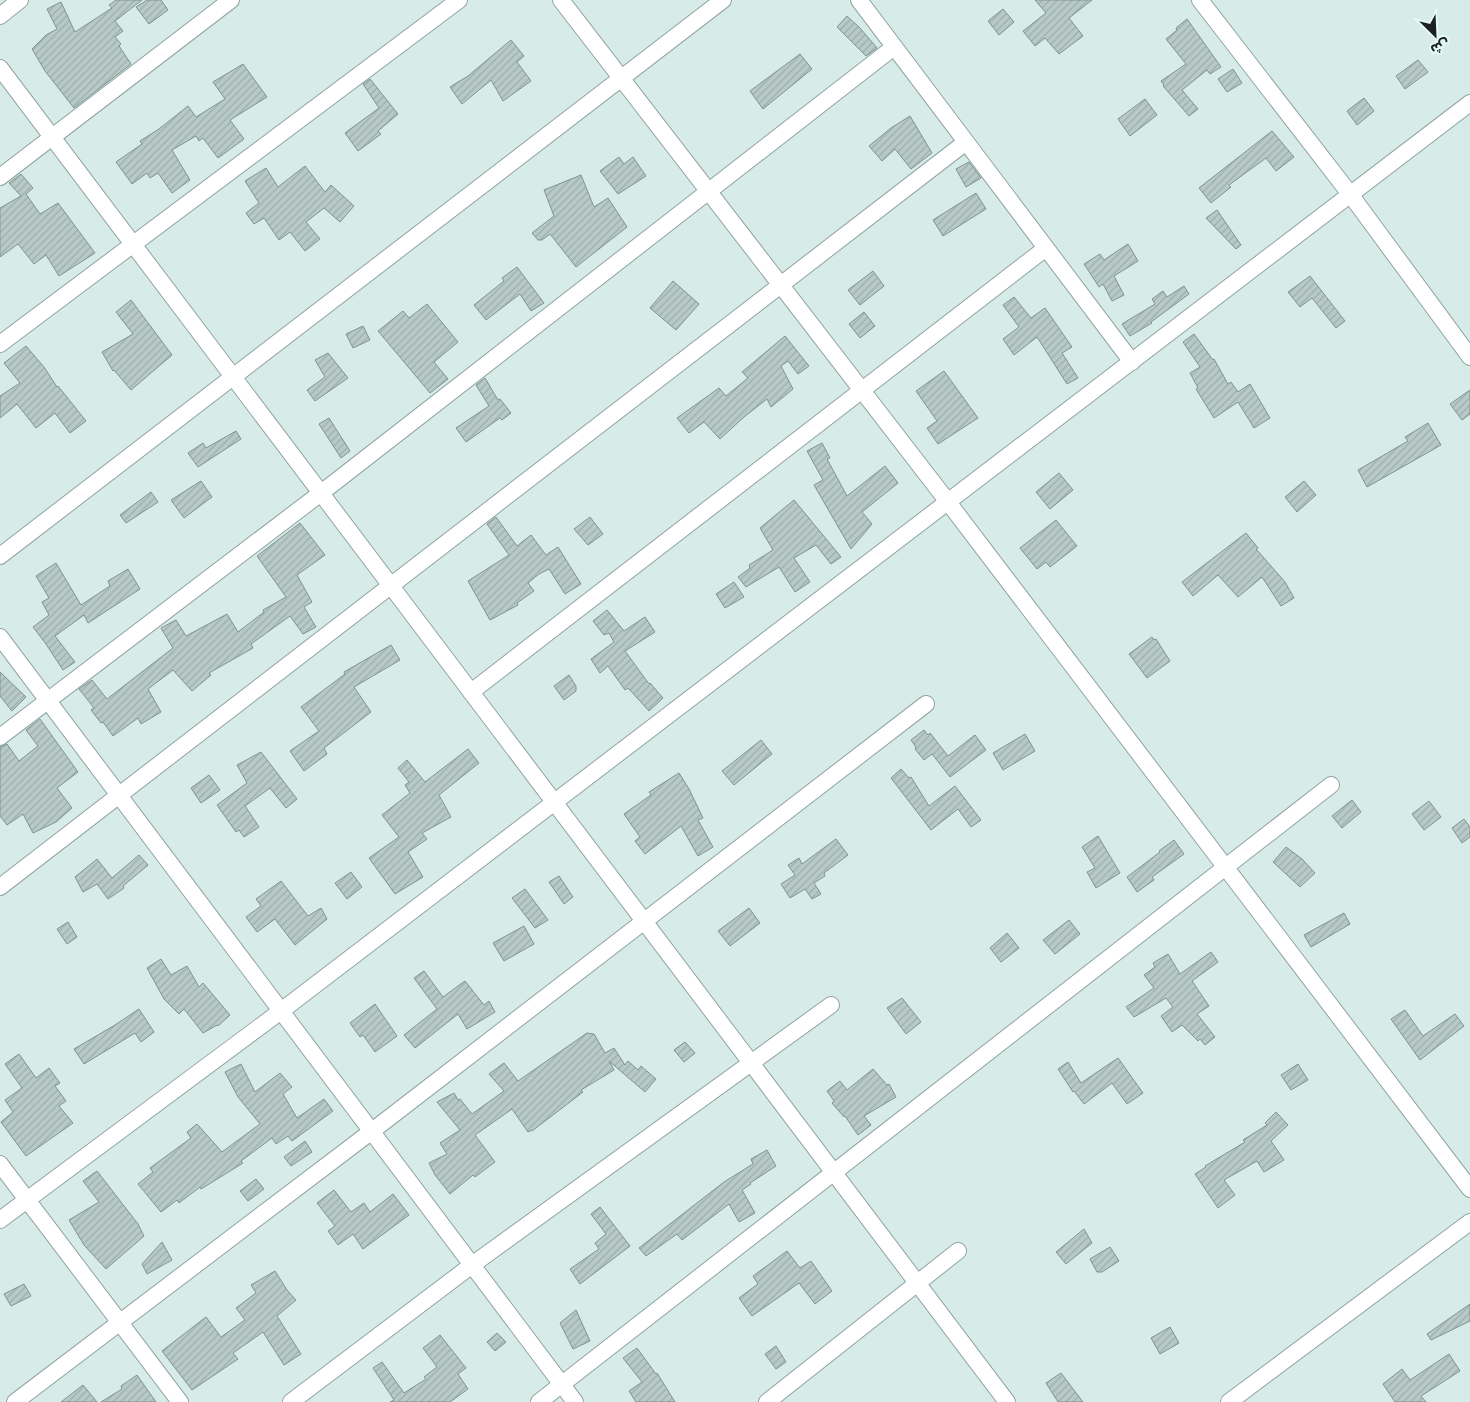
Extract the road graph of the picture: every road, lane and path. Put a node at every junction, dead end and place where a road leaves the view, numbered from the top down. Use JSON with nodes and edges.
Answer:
{"nodes":[{"id":1,"x":20,"y":0,"type":"edge"},
{"id":2,"x":231,"y":0,"type":"edge"},
{"id":3,"x":460,"y":0,"type":"edge"},
{"id":4,"x":561,"y":0,"type":"edge"},
{"id":5,"x":723,"y":0,"type":"edge"},
{"id":6,"x":859,"y":0,"type":"edge"},
{"id":7,"x":1200,"y":0,"type":"edge"},
{"id":8,"x":0,"y":16,"type":"edge"},
{"id":9,"x":894,"y":47,"type":"junction"},
{"id":10,"x":0,"y":68,"type":"edge"},
{"id":11,"x":621,"y":78,"type":"junction"},
{"id":12,"x":1470,"y":103,"type":"edge"},
{"id":13,"x":52,"y":137,"type":"junction"},
{"id":14,"x":966,"y":142,"type":"junction"},
{"id":15,"x":0,"y":177,"type":"edge"},
{"id":16,"x":709,"y":192,"type":"junction"},
{"id":17,"x":1350,"y":194,"type":"junction"},
{"id":18,"x":133,"y":244,"type":"junction"},
{"id":19,"x":1046,"y":248,"type":"junction"},
{"id":20,"x":781,"y":285,"type":"junction"},
{"id":21,"x":0,"y":344,"type":"edge"},
{"id":22,"x":1470,"y":357,"type":"edge"},
{"id":23,"x":1132,"y":362,"type":"junction"},
{"id":24,"x":233,"y":377,"type":"junction"},
{"id":25,"x":862,"y":390,"type":"junction"},
{"id":26,"x":321,"y":493,"type":"junction"},
{"id":27,"x":948,"y":502,"type":"junction"},
{"id":28,"x":0,"y":556,"type":"edge"},
{"id":29,"x":391,"y":586,"type":"junction"},
{"id":30,"x":0,"y":637,"type":"edge"},
{"id":31,"x":471,"y":692,"type":"junction"},
{"id":32,"x":47,"y":700,"type":"junction"},
{"id":33,"x":926,"y":704,"type":"dead end"},
{"id":34,"x":0,"y":737,"type":"edge"},
{"id":35,"x":1331,"y":785,"type":"dead end"},
{"id":36,"x":119,"y":796,"type":"junction"},
{"id":37,"x":554,"y":803,"type":"junction"},
{"id":38,"x":1225,"y":867,"type":"junction"},
{"id":39,"x":0,"y":887,"type":"edge"},
{"id":40,"x":644,"y":922,"type":"junction"},
{"id":41,"x":831,"y":1005,"type":"dead end"},
{"id":42,"x":282,"y":1011,"type":"junction"},
{"id":43,"x":751,"y":1063,"type":"junction"},
{"id":44,"x":372,"y":1131,"type":"junction"},
{"id":45,"x":0,"y":1164,"type":"edge"},
{"id":46,"x":834,"y":1173,"type":"junction"},
{"id":47,"x":1470,"y":1189,"type":"edge"},
{"id":48,"x":27,"y":1199,"type":"junction"},
{"id":49,"x":0,"y":1220,"type":"edge"},
{"id":50,"x":1470,"y":1222,"type":"edge"},
{"id":51,"x":958,"y":1251,"type":"dead end"},
{"id":52,"x":472,"y":1266,"type":"junction"},
{"id":53,"x":917,"y":1283,"type":"junction"},
{"id":54,"x":120,"y":1322,"type":"junction"},
{"id":55,"x":562,"y":1384,"type":"junction"},
{"id":56,"x":1000,"y":1396,"type":"edge"},
{"id":57,"x":15,"y":1402,"type":"edge"},
{"id":58,"x":180,"y":1402,"type":"edge"},
{"id":59,"x":291,"y":1402,"type":"edge"},
{"id":60,"x":539,"y":1402,"type":"edge"},
{"id":61,"x":575,"y":1402,"type":"edge"},
{"id":62,"x":767,"y":1402,"type":"edge"},
{"id":63,"x":1229,"y":1402,"type":"edge"}],
"edges":[{"from":1,"to":8,"type":"street"},
{"from":2,"to":13,"type":"street"},
{"from":3,"to":18,"type":"street"},
{"from":4,"to":11,"type":"street"},
{"from":5,"to":11,"type":"street"},
{"from":6,"to":9,"type":"street"},
{"from":7,"to":17,"type":"street"},
{"from":9,"to":14,"type":"street"},
{"from":9,"to":16,"type":"street"},
{"from":10,"to":13,"type":"street"},
{"from":11,"to":16,"type":"street"},
{"from":11,"to":24,"type":"street"},
{"from":12,"to":17,"type":"street"},
{"from":13,"to":15,"type":"street"},
{"from":13,"to":18,"type":"street"},
{"from":14,"to":19,"type":"street"},
{"from":14,"to":20,"type":"street"},
{"from":16,"to":20,"type":"street"},
{"from":16,"to":26,"type":"street"},
{"from":17,"to":22,"type":"street"},
{"from":17,"to":23,"type":"street"},
{"from":18,"to":21,"type":"street"},
{"from":18,"to":24,"type":"street"},
{"from":19,"to":23,"type":"street"},
{"from":19,"to":25,"type":"street"},
{"from":20,"to":25,"type":"street"},
{"from":20,"to":29,"type":"street"},
{"from":23,"to":27,"type":"street"},
{"from":24,"to":26,"type":"street"},
{"from":24,"to":28,"type":"street"},
{"from":25,"to":27,"type":"street"},
{"from":25,"to":31,"type":"street"},
{"from":26,"to":29,"type":"street"},
{"from":26,"to":32,"type":"street"},
{"from":27,"to":37,"type":"street"},
{"from":27,"to":38,"type":"street"},
{"from":29,"to":31,"type":"street"},
{"from":29,"to":36,"type":"street"},
{"from":30,"to":32,"type":"street"},
{"from":31,"to":37,"type":"street"},
{"from":32,"to":34,"type":"street"},
{"from":32,"to":36,"type":"street"},
{"from":33,"to":40,"type":"street"},
{"from":35,"to":38,"type":"street"},
{"from":36,"to":39,"type":"street"},
{"from":36,"to":42,"type":"street"},
{"from":37,"to":40,"type":"street"},
{"from":37,"to":42,"type":"street"},
{"from":38,"to":46,"type":"street"},
{"from":38,"to":47,"type":"street"},
{"from":40,"to":43,"type":"street"},
{"from":40,"to":44,"type":"street"},
{"from":41,"to":43,"type":"street"},
{"from":42,"to":44,"type":"street"},
{"from":42,"to":48,"type":"street"},
{"from":43,"to":46,"type":"street"},
{"from":43,"to":52,"type":"street"},
{"from":44,"to":52,"type":"street"},
{"from":44,"to":54,"type":"street"},
{"from":45,"to":48,"type":"street"},
{"from":46,"to":53,"type":"street"},
{"from":46,"to":55,"type":"street"},
{"from":48,"to":49,"type":"street"},
{"from":48,"to":54,"type":"street"},
{"from":50,"to":63,"type":"street"},
{"from":51,"to":53,"type":"street"},
{"from":52,"to":55,"type":"street"},
{"from":52,"to":59,"type":"street"},
{"from":53,"to":56,"type":"street"},
{"from":53,"to":62,"type":"street"},
{"from":54,"to":57,"type":"street"},
{"from":54,"to":58,"type":"street"},
{"from":55,"to":60,"type":"street"},
{"from":55,"to":61,"type":"street"}]}
